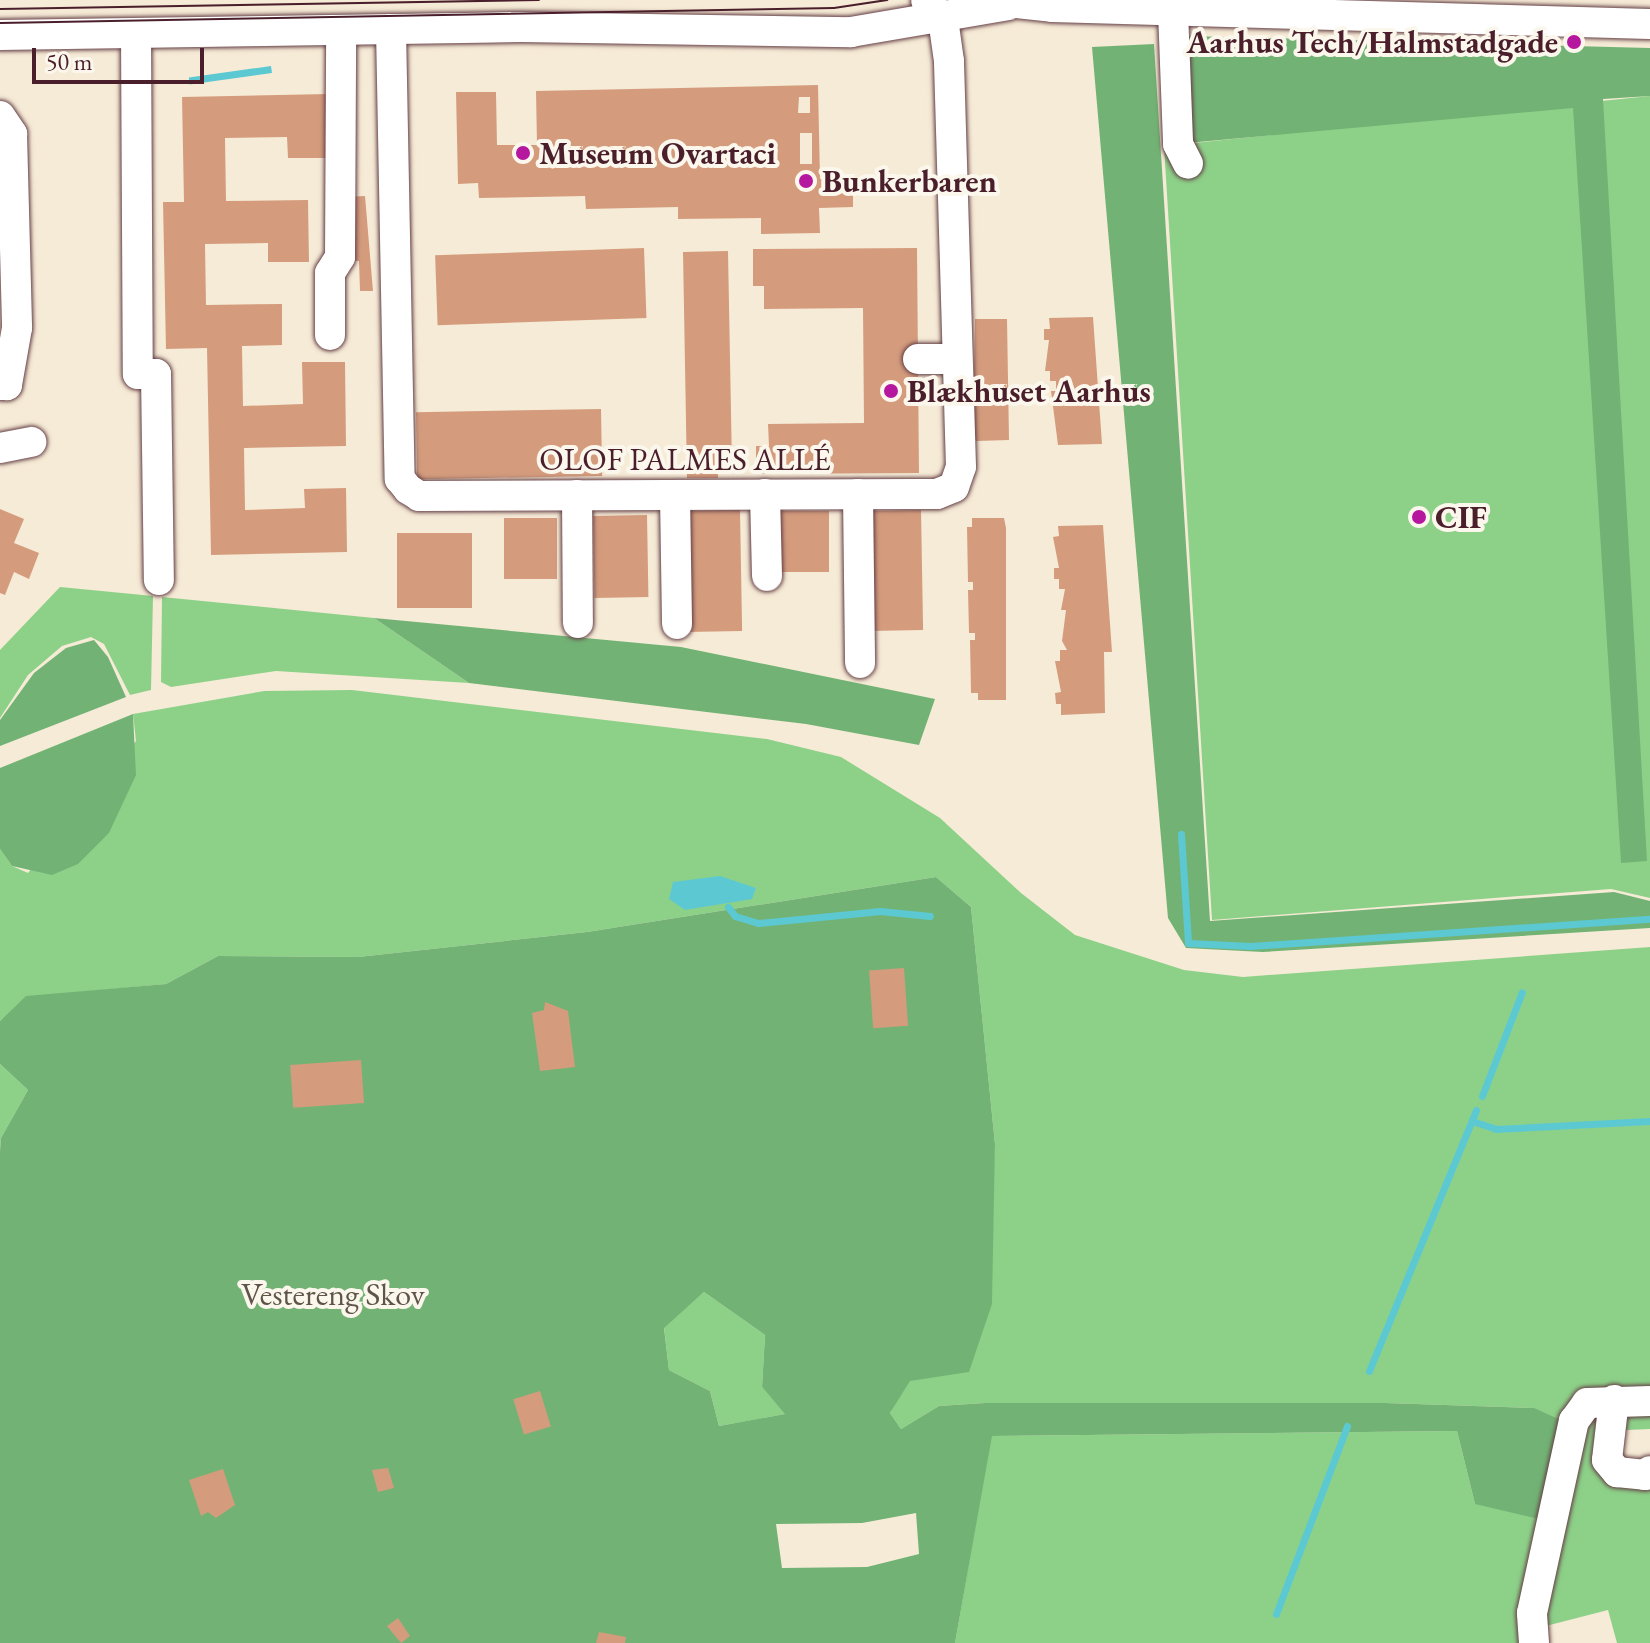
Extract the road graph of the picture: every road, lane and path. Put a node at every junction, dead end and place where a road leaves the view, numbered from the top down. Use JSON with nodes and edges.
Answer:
{"nodes":[{"id":1,"x":998,"y":3,"type":"edge"},
{"id":2,"x":940,"y":6,"type":"edge"},
{"id":3,"x":1369,"y":8,"type":"edge"},
{"id":4,"x":1173,"y":11,"type":"junction"},
{"id":5,"x":1644,"y":16,"type":"edge"},
{"id":6,"x":391,"y":29,"type":"junction"},
{"id":7,"x":341,"y":30,"type":"junction"},
{"id":8,"x":136,"y":33,"type":"junction"},
{"id":9,"x":0,"y":35,"type":"edge"},
{"id":10,"x":0,"y":116,"type":"edge"},
{"id":11,"x":1188,"y":164,"type":"dead end"},
{"id":12,"x":330,"y":335,"type":"dead end"},
{"id":13,"x":918,"y":359,"type":"dead end"},
{"id":14,"x":957,"y":359,"type":"junction"},
{"id":15,"x":0,"y":385,"type":"edge"},
{"id":16,"x":31,"y":442,"type":"dead end"},
{"id":17,"x":0,"y":448,"type":"edge"},
{"id":18,"x":765,"y":494,"type":"junction"},
{"id":19,"x":858,"y":494,"type":"junction"},
{"id":20,"x":577,"y":495,"type":"junction"},
{"id":21,"x":675,"y":495,"type":"junction"},
{"id":22,"x":767,"y":576,"type":"dead end"},
{"id":23,"x":159,"y":580,"type":"dead end"},
{"id":24,"x":578,"y":623,"type":"dead end"},
{"id":25,"x":677,"y":624,"type":"dead end"},
{"id":26,"x":860,"y":663,"type":"dead end"},
{"id":27,"x":1614,"y":1400,"type":"junction"},
{"id":28,"x":1650,"y":1401,"type":"edge"},
{"id":29,"x":1650,"y":1471,"type":"edge"},
{"id":30,"x":1534,"y":1643,"type":"edge"}],
"edges":[{"from":1,"to":2,"type":"street"},
{"from":1,"to":4,"type":"street"},
{"from":2,"to":6,"type":"street"},
{"from":2,"to":14,"type":"street","name":"OLOF PALMES ALLÉ"},
{"from":3,"to":4,"type":"street"},
{"from":3,"to":5,"type":"street"},
{"from":4,"to":11,"type":"street"},
{"from":6,"to":7,"type":"street"},
{"from":6,"to":20,"type":"street","name":"OLOF PALMES ALLÉ"},
{"from":7,"to":8,"type":"street"},
{"from":7,"to":12,"type":"street"},
{"from":8,"to":9,"type":"street"},
{"from":8,"to":23,"type":"street"},
{"from":10,"to":15,"type":"street"},
{"from":13,"to":14,"type":"street"},
{"from":14,"to":19,"type":"street","name":"OLOF PALMES ALLÉ"},
{"from":16,"to":17,"type":"street"},
{"from":18,"to":19,"type":"street","name":"OLOF PALMES ALLÉ"},
{"from":18,"to":21,"type":"street","name":"OLOF PALMES ALLÉ"},
{"from":18,"to":22,"type":"street"},
{"from":19,"to":26,"type":"street"},
{"from":20,"to":21,"type":"street","name":"OLOF PALMES ALLÉ"},
{"from":20,"to":24,"type":"street"},
{"from":21,"to":25,"type":"street"},
{"from":27,"to":28,"type":"street"},
{"from":27,"to":29,"type":"street"},
{"from":27,"to":30,"type":"street"}]}
